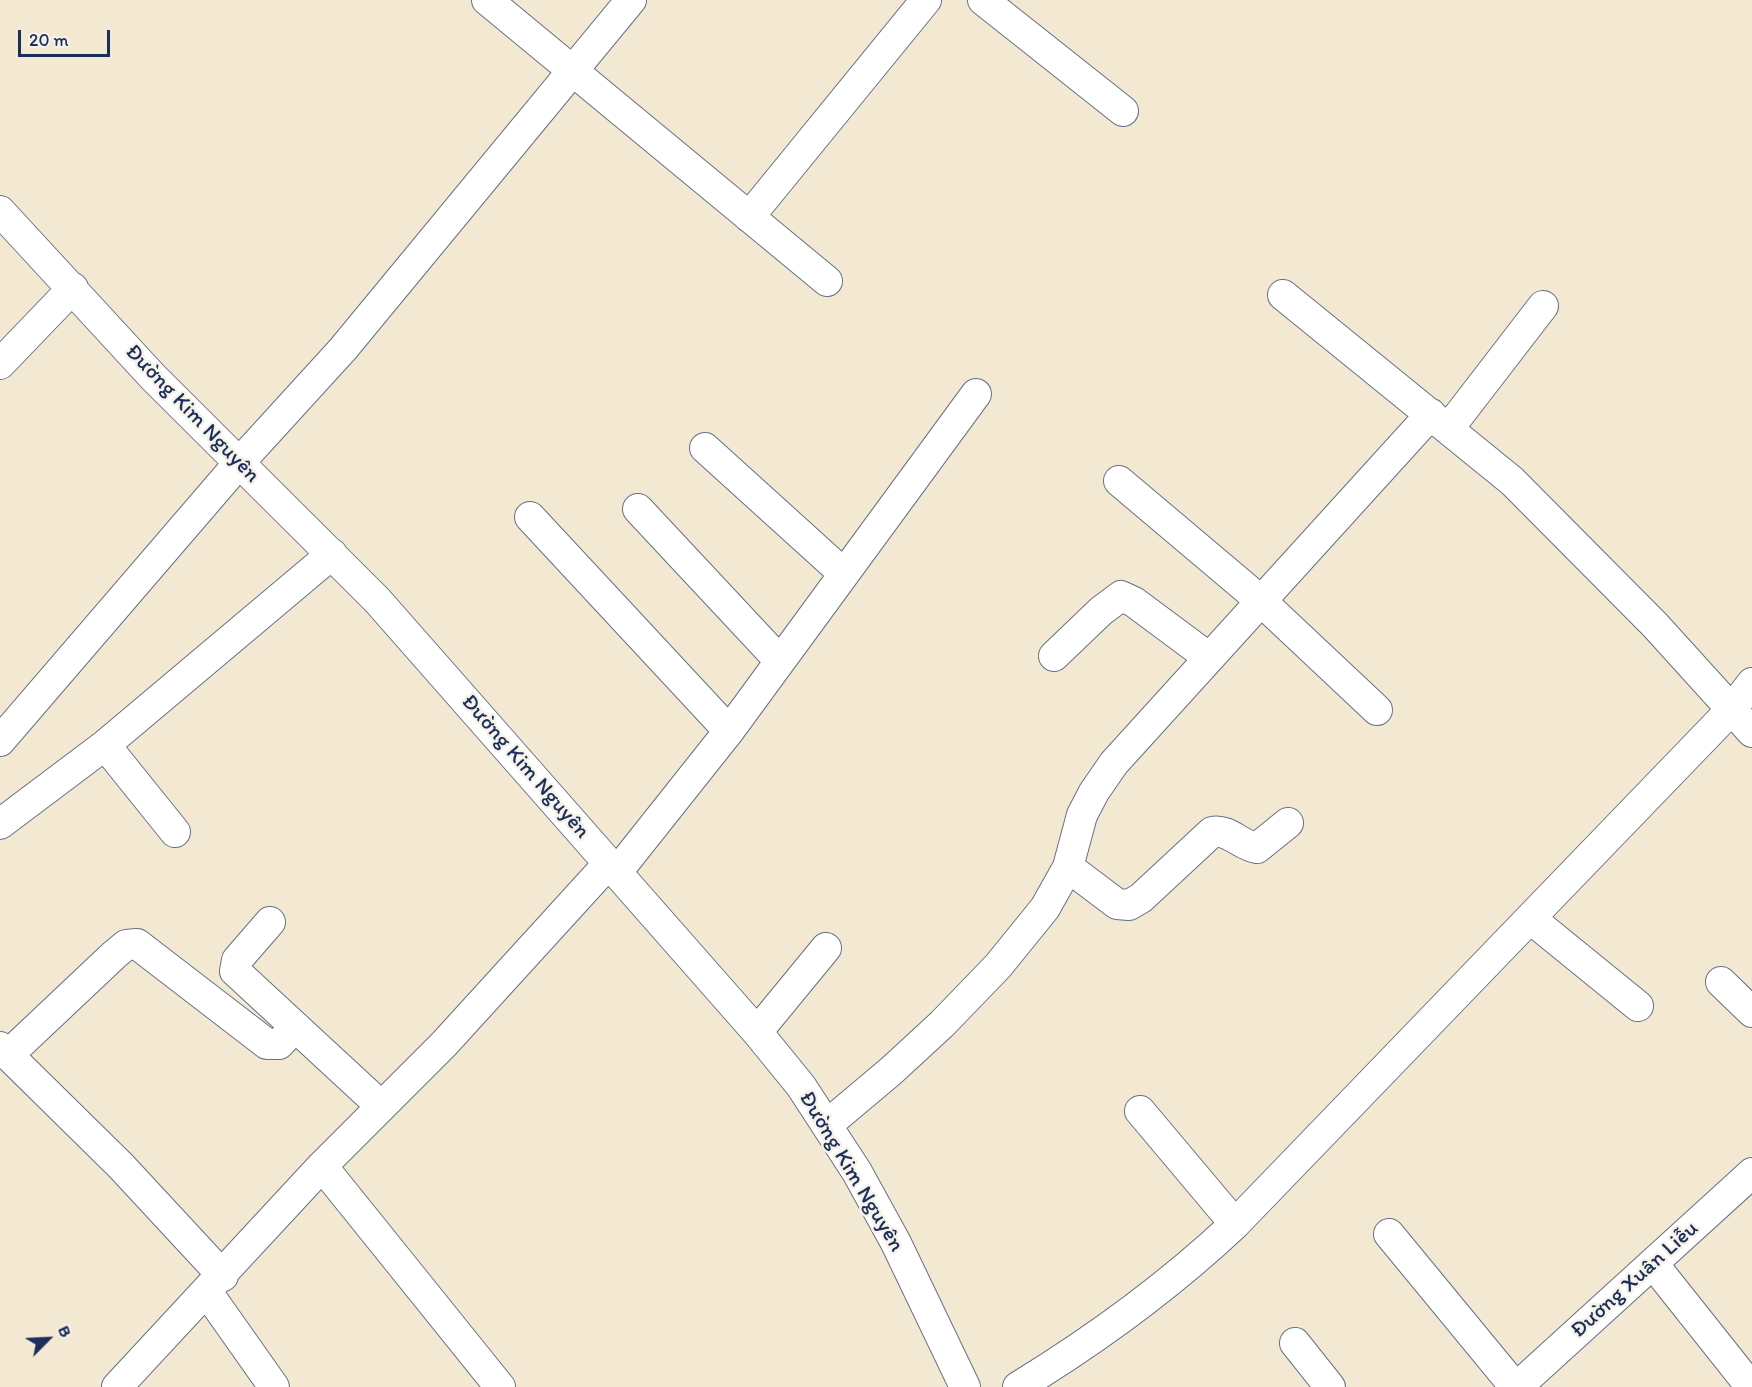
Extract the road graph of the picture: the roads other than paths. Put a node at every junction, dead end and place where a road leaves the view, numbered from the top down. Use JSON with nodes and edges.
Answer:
{"nodes":[{"id":1,"x":487,"y":0,"type":"edge"},
{"id":2,"x":631,"y":0,"type":"edge"},
{"id":3,"x":926,"y":0,"type":"edge"},
{"id":4,"x":983,"y":0,"type":"edge"},
{"id":5,"x":573,"y":71,"type":"junction"},
{"id":6,"x":1123,"y":111,"type":"dead end"},
{"id":7,"x":0,"y":210,"type":"edge"},
{"id":8,"x":749,"y":217,"type":"junction"},
{"id":9,"x":827,"y":281,"type":"dead end"},
{"id":10,"x":73,"y":288,"type":"junction"},
{"id":11,"x":1283,"y":295,"type":"dead end"},
{"id":12,"x":1543,"y":306,"type":"dead end"},
{"id":13,"x":0,"y":364,"type":"edge"},
{"id":14,"x":976,"y":394,"type":"dead end"},
{"id":15,"x":1440,"y":421,"type":"junction"},
{"id":16,"x":705,"y":448,"type":"dead end"},
{"id":17,"x":239,"y":463,"type":"junction"},
{"id":18,"x":1119,"y":481,"type":"dead end"},
{"id":19,"x":638,"y":509,"type":"dead end"},
{"id":20,"x":530,"y":517,"type":"dead end"},
{"id":21,"x":332,"y":554,"type":"junction"},
{"id":22,"x":843,"y":573,"type":"junction"},
{"id":23,"x":1260,"y":600,"type":"junction"},
{"id":24,"x":1054,"y":656,"type":"dead end"},
{"id":25,"x":1208,"y":657,"type":"junction"},
{"id":26,"x":780,"y":661,"type":"junction"},
{"id":27,"x":1752,"y":683,"type":"edge"},
{"id":28,"x":1377,"y":710,"type":"dead end"},
{"id":29,"x":1731,"y":710,"type":"junction"},
{"id":30,"x":729,"y":731,"type":"junction"},
{"id":31,"x":1752,"y":732,"type":"edge"},
{"id":32,"x":0,"y":741,"type":"edge"},
{"id":33,"x":105,"y":745,"type":"junction"},
{"id":34,"x":1288,"y":822,"type":"dead end"},
{"id":35,"x":0,"y":824,"type":"edge"},
{"id":36,"x":175,"y":832,"type":"dead end"},
{"id":37,"x":1068,"y":867,"type":"junction"},
{"id":38,"x":613,"y":868,"type":"junction"},
{"id":39,"x":1531,"y":919,"type":"junction"},
{"id":40,"x":270,"y":922,"type":"dead end"},
{"id":41,"x":826,"y":948,"type":"dead end"},
{"id":42,"x":1721,"y":982,"type":"dead end"},
{"id":43,"x":1638,"y":1006,"type":"dead end"},
{"id":44,"x":1752,"y":1012,"type":"edge"},
{"id":45,"x":295,"y":1027,"type":"junction"},
{"id":46,"x":757,"y":1032,"type":"junction"},
{"id":47,"x":4,"y":1051,"type":"edge"},
{"id":48,"x":381,"y":1106,"type":"junction"},
{"id":49,"x":1140,"y":1111,"type":"dead end"},
{"id":50,"x":828,"y":1125,"type":"junction"},
{"id":51,"x":322,"y":1166,"type":"junction"},
{"id":52,"x":1752,"y":1173,"type":"edge"},
{"id":53,"x":1235,"y":1224,"type":"junction"},
{"id":54,"x":1389,"y":1234,"type":"dead end"},
{"id":55,"x":1654,"y":1265,"type":"junction"},
{"id":56,"x":215,"y":1284,"type":"junction"},
{"id":57,"x":1295,"y":1343,"type":"dead end"},
{"id":58,"x":117,"y":1387,"type":"edge"},
{"id":59,"x":274,"y":1387,"type":"edge"},
{"id":60,"x":500,"y":1387,"type":"edge"},
{"id":61,"x":965,"y":1387,"type":"edge"},
{"id":62,"x":1018,"y":1387,"type":"edge"},
{"id":63,"x":1330,"y":1387,"type":"edge"},
{"id":64,"x":1516,"y":1387,"type":"edge"},
{"id":65,"x":1751,"y":1387,"type":"edge"}],
"edges":[{"from":1,"to":5,"type":"street"},
{"from":2,"to":5,"type":"street"},
{"from":3,"to":8,"type":"street"},
{"from":4,"to":6,"type":"street"},
{"from":5,"to":8,"type":"street"},
{"from":5,"to":17,"type":"street"},
{"from":7,"to":10,"type":"street","name":"Đường Kim Nguyên"},
{"from":8,"to":9,"type":"street"},
{"from":10,"to":13,"type":"street"},
{"from":10,"to":17,"type":"street","name":"Đường Kim Nguyên"},
{"from":11,"to":15,"type":"street"},
{"from":12,"to":15,"type":"street"},
{"from":14,"to":22,"type":"street"},
{"from":15,"to":23,"type":"street"},
{"from":15,"to":29,"type":"street"},
{"from":16,"to":22,"type":"street"},
{"from":17,"to":21,"type":"street","name":"Đường Kim Nguyên"},
{"from":17,"to":32,"type":"street"},
{"from":18,"to":23,"type":"street"},
{"from":19,"to":26,"type":"street"},
{"from":20,"to":30,"type":"street"},
{"from":21,"to":33,"type":"street"},
{"from":21,"to":38,"type":"street","name":"Đường Kim Nguyên"},
{"from":22,"to":26,"type":"street"},
{"from":23,"to":25,"type":"street"},
{"from":23,"to":28,"type":"street"},
{"from":24,"to":25,"type":"street"},
{"from":25,"to":37,"type":"street"},
{"from":26,"to":30,"type":"street"},
{"from":27,"to":29,"type":"street"},
{"from":29,"to":31,"type":"street"},
{"from":29,"to":39,"type":"street"},
{"from":30,"to":38,"type":"street"},
{"from":33,"to":35,"type":"street"},
{"from":33,"to":36,"type":"street"},
{"from":34,"to":37,"type":"street"},
{"from":37,"to":50,"type":"street"},
{"from":38,"to":46,"type":"street","name":"Đường Kim Nguyên"},
{"from":38,"to":48,"type":"street"},
{"from":39,"to":43,"type":"street"},
{"from":39,"to":53,"type":"street"},
{"from":40,"to":45,"type":"street"},
{"from":41,"to":46,"type":"street"},
{"from":42,"to":44,"type":"street"},
{"from":45,"to":47,"type":"street"},
{"from":45,"to":48,"type":"street"},
{"from":46,"to":50,"type":"street","name":"Đường Kim Nguyên"},
{"from":47,"to":56,"type":"street"},
{"from":48,"to":51,"type":"street"},
{"from":49,"to":53,"type":"street"},
{"from":50,"to":61,"type":"street","name":"Đường Kim Nguyên"},
{"from":51,"to":56,"type":"street"},
{"from":51,"to":60,"type":"street"},
{"from":52,"to":55,"type":"street","name":"Đường Xuân Liễu"},
{"from":53,"to":62,"type":"street"},
{"from":54,"to":64,"type":"street"},
{"from":55,"to":64,"type":"street","name":"Đường Xuân Liễu"},
{"from":55,"to":65,"type":"street"},
{"from":56,"to":58,"type":"street"},
{"from":56,"to":59,"type":"street"},
{"from":57,"to":63,"type":"street"}]}
